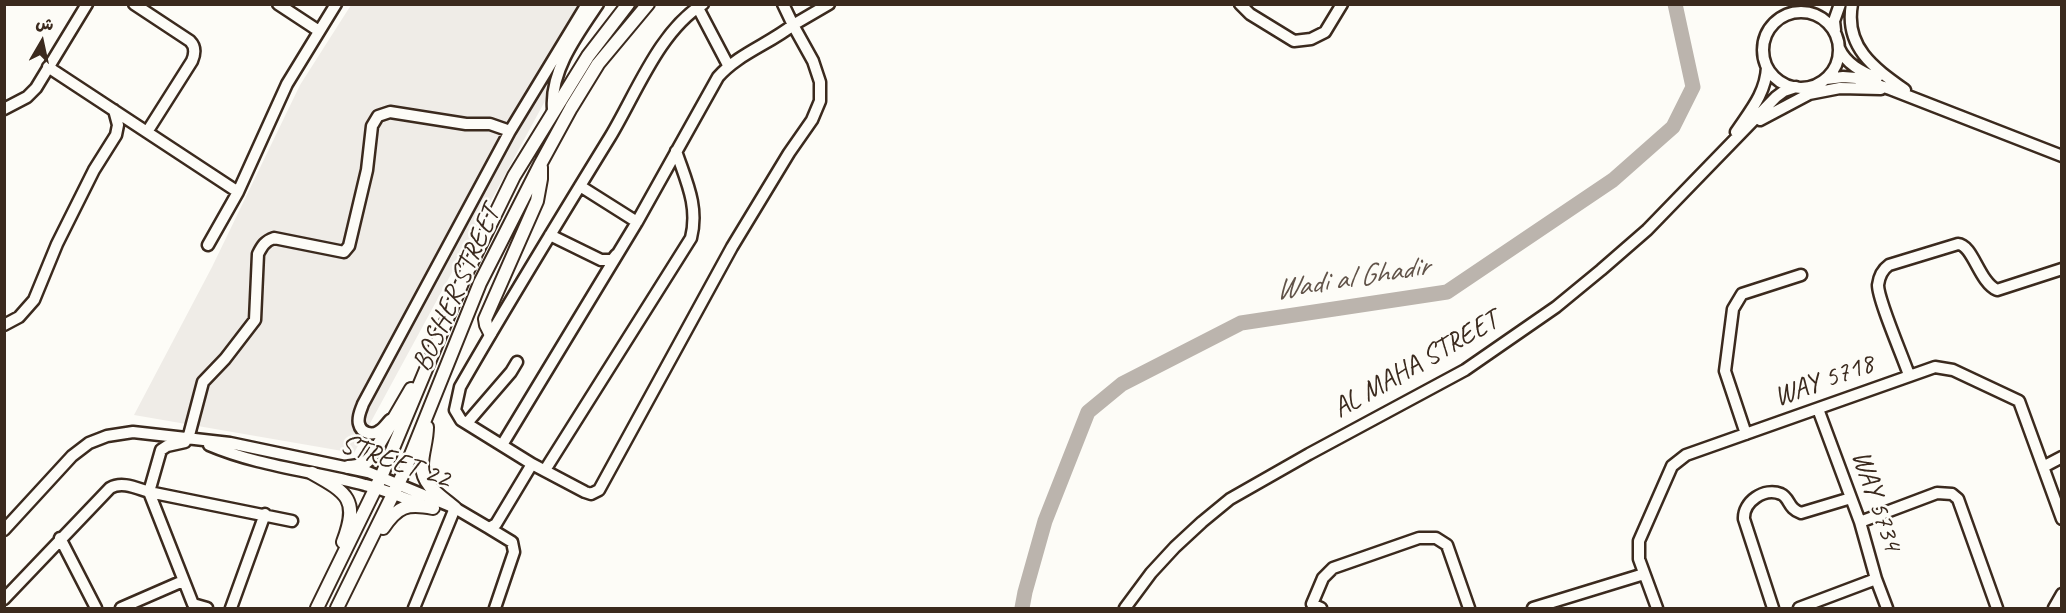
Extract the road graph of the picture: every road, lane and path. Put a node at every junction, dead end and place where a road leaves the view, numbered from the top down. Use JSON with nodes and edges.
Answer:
{"nodes":[{"id":1,"x":87,"y":4,"type":"edge"},
{"id":2,"x":134,"y":4,"type":"edge"},
{"id":3,"x":278,"y":4,"type":"edge"},
{"id":4,"x":336,"y":4,"type":"edge"},
{"id":5,"x":587,"y":4,"type":"edge"},
{"id":6,"x":598,"y":4,"type":"edge"},
{"id":7,"x":628,"y":4,"type":"edge"},
{"id":8,"x":648,"y":4,"type":"edge"},
{"id":9,"x":783,"y":4,"type":"edge"},
{"id":10,"x":829,"y":4,"type":"edge"},
{"id":11,"x":1342,"y":4,"type":"edge"},
{"id":12,"x":1821,"y":4,"type":"edge"},
{"id":13,"x":1840,"y":4,"type":"edge"},
{"id":14,"x":1852,"y":4,"type":"edge"},
{"id":15,"x":1239,"y":5,"type":"edge"},
{"id":16,"x":701,"y":6,"type":"edge"},
{"id":17,"x":1806,"y":12,"type":"junction"},
{"id":18,"x":793,"y":24,"type":"junction"},
{"id":19,"x":1835,"y":30,"type":"junction"},
{"id":20,"x":319,"y":31,"type":"junction"},
{"id":21,"x":1838,"y":47,"type":"junction"},
{"id":22,"x":728,"y":66,"type":"junction"},
{"id":23,"x":48,"y":67,"type":"junction"},
{"id":24,"x":1767,"y":67,"type":"junction"},
{"id":25,"x":1826,"y":79,"type":"junction"},
{"id":26,"x":1796,"y":87,"type":"junction"},
{"id":27,"x":1890,"y":89,"type":"junction"},
{"id":28,"x":1905,"y":90,"type":"junction"},
{"id":29,"x":1932,"y":104,"type":"junction"},
{"id":30,"x":554,"y":109,"type":"junction"},
{"id":31,"x":4,"y":110,"type":"edge"},
{"id":32,"x":114,"y":110,"type":"junction"},
{"id":33,"x":1750,"y":125,"type":"junction"},
{"id":34,"x":510,"y":131,"type":"junction"},
{"id":35,"x":147,"y":132,"type":"junction"},
{"id":36,"x":1725,"y":150,"type":"junction"},
{"id":37,"x":676,"y":151,"type":"junction"},
{"id":38,"x":2061,"y":156,"type":"edge"},
{"id":39,"x":541,"y":163,"type":"junction"},
{"id":40,"x":580,"y":186,"type":"junction"},
{"id":41,"x":238,"y":192,"type":"junction"},
{"id":42,"x":637,"y":222,"type":"junction"},
{"id":43,"x":550,"y":235,"type":"junction"},
{"id":44,"x":208,"y":245,"type":"dead end"},
{"id":45,"x":618,"y":253,"type":"junction"},
{"id":46,"x":2061,"y":269,"type":"edge"},
{"id":47,"x":1801,"y":275,"type":"dead end"},
{"id":48,"x":4,"y":325,"type":"edge"},
{"id":49,"x":490,"y":333,"type":"junction"},
{"id":50,"x":435,"y":350,"type":"junction"},
{"id":51,"x":517,"y":362,"type":"dead end"},
{"id":52,"x":1909,"y":375,"type":"junction"},
{"id":53,"x":1818,"y":409,"type":"junction"},
{"id":54,"x":399,"y":411,"type":"junction"},
{"id":55,"x":428,"y":416,"type":"junction"},
{"id":56,"x":467,"y":423,"type":"junction"},
{"id":57,"x":1746,"y":434,"type":"junction"},
{"id":58,"x":193,"y":440,"type":"junction"},
{"id":59,"x":501,"y":445,"type":"junction"},
{"id":60,"x":2061,"y":457,"type":"edge"},
{"id":61,"x":532,"y":464,"type":"junction"},
{"id":62,"x":348,"y":467,"type":"junction"},
{"id":63,"x":2043,"y":467,"type":"junction"},
{"id":64,"x":546,"y":470,"type":"junction"},
{"id":65,"x":312,"y":473,"type":"junction"},
{"id":66,"x":379,"y":482,"type":"junction"},
{"id":67,"x":395,"y":489,"type":"junction"},
{"id":68,"x":150,"y":492,"type":"junction"},
{"id":69,"x":1851,"y":498,"type":"junction"},
{"id":70,"x":433,"y":508,"type":"junction"},
{"id":71,"x":455,"y":508,"type":"junction"},
{"id":72,"x":265,"y":514,"type":"junction"},
{"id":73,"x":2061,"y":519,"type":"edge"},
{"id":74,"x":292,"y":521,"type":"dead end"},
{"id":75,"x":1860,"y":522,"type":"junction"},
{"id":76,"x":489,"y":528,"type":"junction"},
{"id":77,"x":4,"y":529,"type":"edge"},
{"id":78,"x":60,"y":538,"type":"junction"},
{"id":79,"x":364,"y":552,"type":"junction"},
{"id":80,"x":1644,"y":574,"type":"junction"},
{"id":81,"x":1876,"y":579,"type":"junction"},
{"id":82,"x":183,"y":581,"type":"junction"},
{"id":83,"x":2061,"y":594,"type":"edge"},
{"id":84,"x":4,"y":598,"type":"edge"},
{"id":85,"x":192,"y":606,"type":"edge"},
{"id":86,"x":1540,"y":607,"type":"edge"},
{"id":87,"x":318,"y":608,"type":"edge"},
{"id":88,"x":96,"y":609,"type":"edge"},
{"id":89,"x":121,"y":609,"type":"edge"},
{"id":90,"x":207,"y":609,"type":"edge"},
{"id":91,"x":231,"y":609,"type":"edge"},
{"id":92,"x":337,"y":609,"type":"edge"},
{"id":93,"x":414,"y":609,"type":"edge"},
{"id":94,"x":495,"y":609,"type":"edge"},
{"id":95,"x":1125,"y":609,"type":"edge"},
{"id":96,"x":1321,"y":609,"type":"edge"},
{"id":97,"x":1469,"y":609,"type":"edge"},
{"id":98,"x":1657,"y":609,"type":"edge"},
{"id":99,"x":1773,"y":609,"type":"edge"},
{"id":100,"x":1799,"y":609,"type":"edge"},
{"id":101,"x":1887,"y":609,"type":"edge"},
{"id":102,"x":1996,"y":609,"type":"edge"},
{"id":103,"x":2054,"y":609,"type":"edge"}],
"edges":[{"from":1,"to":23,"type":"street"},
{"from":2,"to":35,"type":"street"},
{"from":3,"to":20,"type":"street"},
{"from":4,"to":20,"type":"street"},
{"from":5,"to":34,"type":"street"},
{"from":6,"to":30,"type":"street"},
{"from":7,"to":30,"type":"main road","name":"BOSHER STREET"},
{"from":8,"to":39,"type":"main road","name":"BOSHER STREET"},
{"from":9,"to":18,"type":"street"},
{"from":10,"to":18,"type":"street"},
{"from":11,"to":15,"type":"street"},
{"from":12,"to":17,"type":"street"},
{"from":13,"to":19,"type":"street"},
{"from":14,"to":28,"type":"street"},
{"from":16,"to":22,"type":"street"},
{"from":16,"to":40,"type":"street"},
{"from":17,"to":19,"type":"street"},
{"from":17,"to":24,"type":"street"},
{"from":18,"to":22,"type":"street"},
{"from":18,"to":64,"type":"street"},
{"from":19,"to":21,"type":"street"},
{"from":20,"to":41,"type":"street"},
{"from":21,"to":25,"type":"street"},
{"from":21,"to":28,"type":"street"},
{"from":22,"to":37,"type":"street"},
{"from":23,"to":31,"type":"street"},
{"from":23,"to":32,"type":"street"},
{"from":24,"to":26,"type":"street"},
{"from":24,"to":36,"type":"street","name":"AL MAHA STREET"},
{"from":25,"to":26,"type":"street"},
{"from":25,"to":27,"type":"street"},
{"from":26,"to":33,"type":"street","name":"AL MAHA STREET"},
{"from":27,"to":29,"type":"street"},
{"from":27,"to":33,"type":"street"},
{"from":28,"to":29,"type":"street"},
{"from":29,"to":38,"type":"street"},
{"from":30,"to":50,"type":"main road","name":"BOSHER STREET"},
{"from":32,"to":35,"type":"street"},
{"from":32,"to":48,"type":"street"},
{"from":33,"to":36,"type":"street","name":"AL MAHA STREET"},
{"from":34,"to":54,"type":"street"},
{"from":34,"to":58,"type":"street"},
{"from":35,"to":41,"type":"street"},
{"from":36,"to":95,"type":"street","name":"AL MAHA STREET"},
{"from":37,"to":42,"type":"street"},
{"from":37,"to":64,"type":"street"},
{"from":39,"to":49,"type":"main road"},
{"from":39,"to":55,"type":"main road","name":"BOSHER STREET"},
{"from":40,"to":42,"type":"street"},
{"from":40,"to":43,"type":"street"},
{"from":41,"to":44,"type":"street"},
{"from":42,"to":45,"type":"street"},
{"from":43,"to":45,"type":"street"},
{"from":43,"to":49,"type":"street"},
{"from":45,"to":59,"type":"street"},
{"from":46,"to":52,"type":"street"},
{"from":47,"to":57,"type":"street"},
{"from":49,"to":56,"type":"street"},
{"from":50,"to":54,"type":"main road"},
{"from":50,"to":66,"type":"main road","name":"BOSHER STREET"},
{"from":51,"to":56,"type":"street"},
{"from":52,"to":53,"type":"street","name":"WAY 5718"},
{"from":52,"to":63,"type":"street","name":"WAY 5718"},
{"from":53,"to":57,"type":"street","name":"WAY 5718"},
{"from":53,"to":69,"type":"street","name":"WAY 5734"},
{"from":54,"to":62,"type":"main road"},
{"from":55,"to":67,"type":"main road","name":"BOSHER STREET"},
{"from":55,"to":71,"type":"main road"},
{"from":56,"to":59,"type":"street"},
{"from":57,"to":80,"type":"street","name":"WAY 5718"},
{"from":58,"to":62,"type":"street","name":"STREET 22"},
{"from":58,"to":65,"type":"street","name":"STREET 22"},
{"from":58,"to":68,"type":"street"},
{"from":58,"to":77,"type":"street","name":"STREET 22"},
{"from":59,"to":61,"type":"street"},
{"from":60,"to":63,"type":"street"},
{"from":61,"to":64,"type":"street"},
{"from":61,"to":76,"type":"street"},
{"from":62,"to":66,"type":"street","name":"STREET 22"},
{"from":63,"to":73,"type":"street","name":"WAY 5718"},
{"from":65,"to":66,"type":"street","name":"STREET 22"},
{"from":65,"to":87,"type":"main road"},
{"from":66,"to":67,"type":"street","name":"STREET 22"},
{"from":66,"to":87,"type":"main road","name":"BOSHER STREET"},
{"from":67,"to":70,"type":"street","name":"STREET 22"},
{"from":67,"to":71,"type":"street","name":"STREET 22"},
{"from":67,"to":79,"type":"main road","name":"BOSHER STREET"},
{"from":68,"to":72,"type":"street"},
{"from":68,"to":78,"type":"street"},
{"from":68,"to":82,"type":"street"},
{"from":69,"to":75,"type":"street","name":"WAY 5734"},
{"from":69,"to":99,"type":"street"},
{"from":70,"to":71,"type":"street","name":"STREET 22"},
{"from":70,"to":79,"type":"main road"},
{"from":71,"to":76,"type":"street"},
{"from":71,"to":93,"type":"street"},
{"from":72,"to":74,"type":"street"},
{"from":72,"to":91,"type":"street"},
{"from":75,"to":81,"type":"street","name":"WAY 5734"},
{"from":75,"to":102,"type":"street"},
{"from":76,"to":94,"type":"street"},
{"from":78,"to":84,"type":"street"},
{"from":78,"to":88,"type":"street"},
{"from":79,"to":92,"type":"main road","name":"BOSHER STREET"},
{"from":80,"to":86,"type":"street"},
{"from":80,"to":98,"type":"street","name":"WAY 5718"},
{"from":81,"to":100,"type":"street"},
{"from":81,"to":101,"type":"street","name":"WAY 5734"},
{"from":82,"to":85,"type":"street"},
{"from":82,"to":89,"type":"street"},
{"from":83,"to":103,"type":"street"},
{"from":85,"to":90,"type":"street"},
{"from":96,"to":97,"type":"street"}]}
